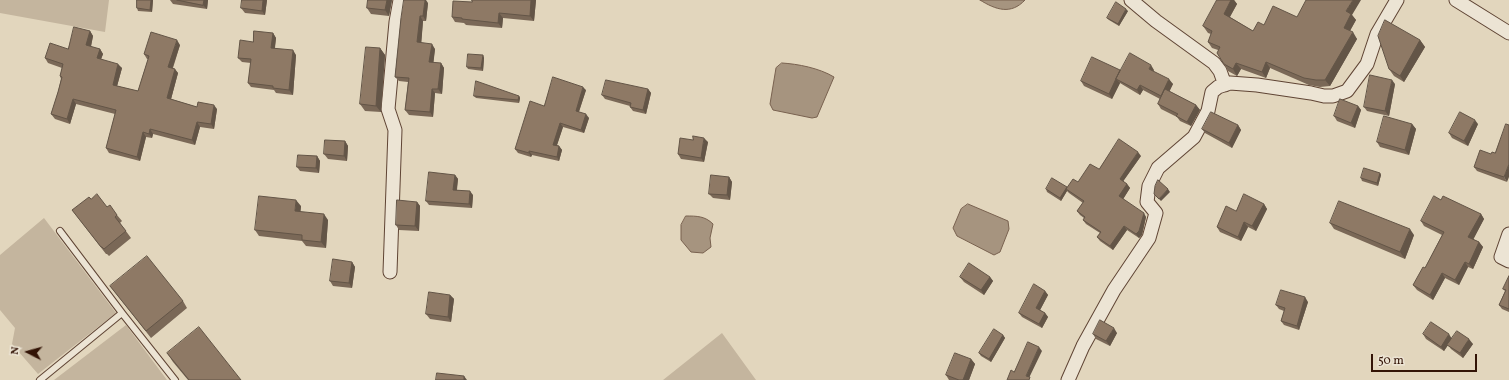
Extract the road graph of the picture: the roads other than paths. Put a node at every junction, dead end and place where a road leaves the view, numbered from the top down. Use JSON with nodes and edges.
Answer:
{"nodes":[{"id":1,"x":400,"y":0,"type":"edge"},
{"id":2,"x":1131,"y":0,"type":"edge"},
{"id":3,"x":1397,"y":0,"type":"edge"},
{"id":4,"x":1456,"y":0,"type":"edge"},
{"id":5,"x":1509,"y":33,"type":"edge"},
{"id":6,"x":1225,"y":85,"type":"junction"},
{"id":7,"x":60,"y":231,"type":"dead end"},
{"id":8,"x":1509,"y":234,"type":"edge"},
{"id":9,"x":1509,"y":260,"type":"edge"},
{"id":10,"x":390,"y":272,"type":"dead end"},
{"id":11,"x":122,"y":313,"type":"junction"},
{"id":12,"x":40,"y":380,"type":"edge"},
{"id":13,"x":175,"y":380,"type":"edge"},
{"id":14,"x":1068,"y":380,"type":"edge"}],
"edges":[{"from":1,"to":10,"type":"street"},
{"from":2,"to":6,"type":"street"},
{"from":3,"to":6,"type":"street"},
{"from":4,"to":5,"type":"street"},
{"from":6,"to":14,"type":"street"},
{"from":7,"to":11,"type":"lane"},
{"from":8,"to":9,"type":"street"},
{"from":11,"to":12,"type":"lane"},
{"from":11,"to":13,"type":"lane"}]}
